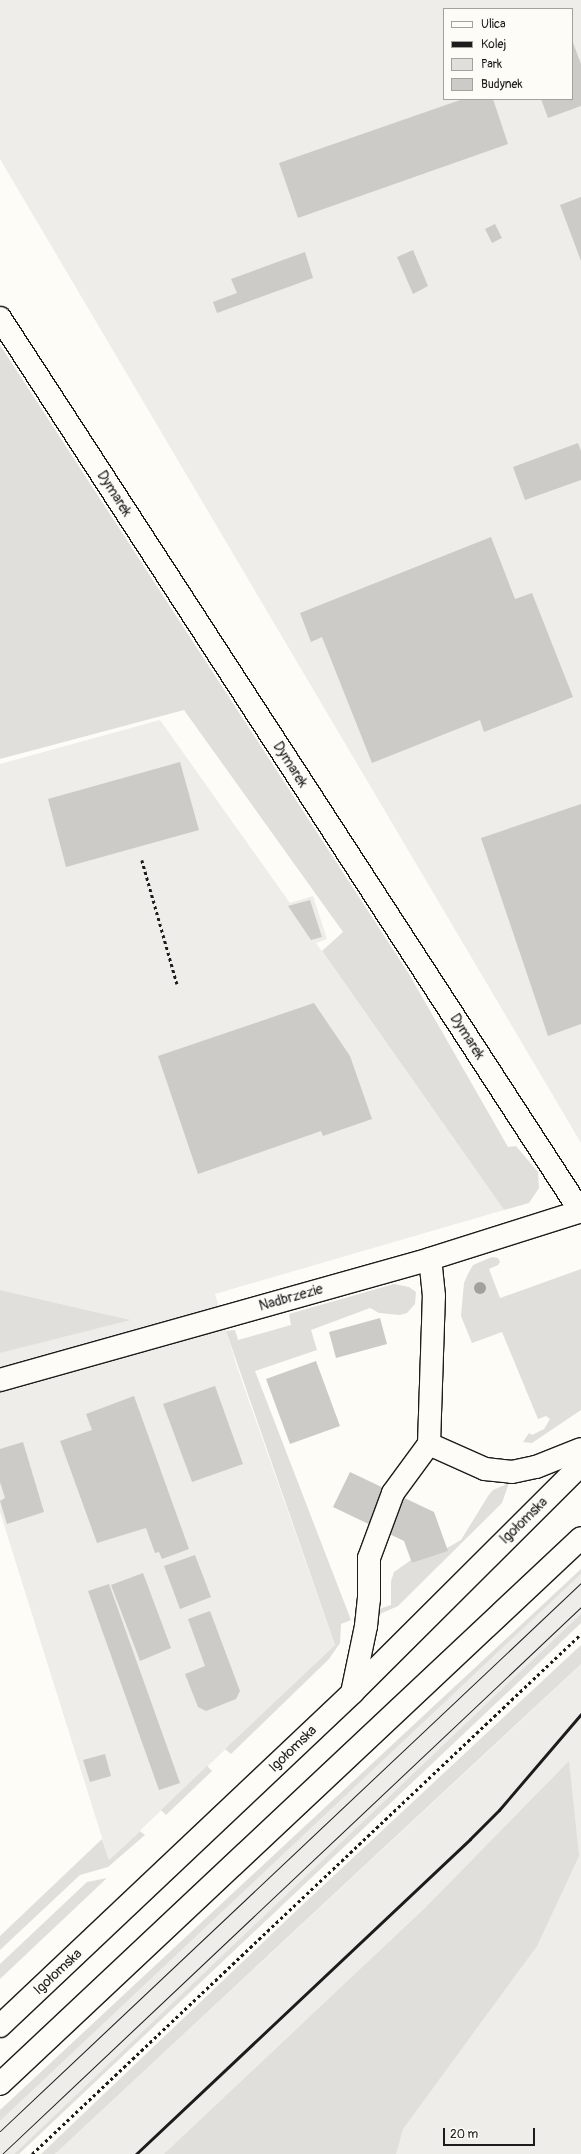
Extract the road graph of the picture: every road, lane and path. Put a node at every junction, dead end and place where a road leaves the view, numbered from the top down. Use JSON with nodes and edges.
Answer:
{"nodes":[{"id":1,"x":0,"y":318,"type":"edge"},
{"id":2,"x":142,"y":860,"type":"dead end"},
{"id":3,"x":177,"y":984,"type":"dead end"},
{"id":4,"x":581,"y":1211,"type":"edge"},
{"id":5,"x":430,"y":1259,"type":"junction"},
{"id":6,"x":0,"y":1380,"type":"edge"},
{"id":7,"x":429,"y":1444,"type":"junction"},
{"id":8,"x":581,"y":1449,"type":"edge"},
{"id":9,"x":581,"y":1466,"type":"edge"},
{"id":10,"x":581,"y":1538,"type":"edge"},
{"id":11,"x":581,"y":1634,"type":"edge"},
{"id":12,"x":352,"y":1693,"type":"junction"},
{"id":13,"x":0,"y":2026,"type":"edge"},
{"id":14,"x":0,"y":2084,"type":"edge"},
{"id":15,"x":32,"y":2154,"type":"edge"}],
"edges":[{"from":1,"to":4,"type":"street","name":"Dymarek"},
{"from":2,"to":3,"type":"path"},
{"from":4,"to":5,"type":"street","name":"Nadbrzezie"},
{"from":5,"to":6,"type":"street","name":"Nadbrzezie"},
{"from":5,"to":7,"type":"street"},
{"from":7,"to":8,"type":"street"},
{"from":7,"to":12,"type":"street"},
{"from":9,"to":12,"type":"street","name":"Igołomska"},
{"from":10,"to":14,"type":"street"},
{"from":11,"to":15,"type":"path"},
{"from":12,"to":13,"type":"street","name":"Igołomska"}]}
